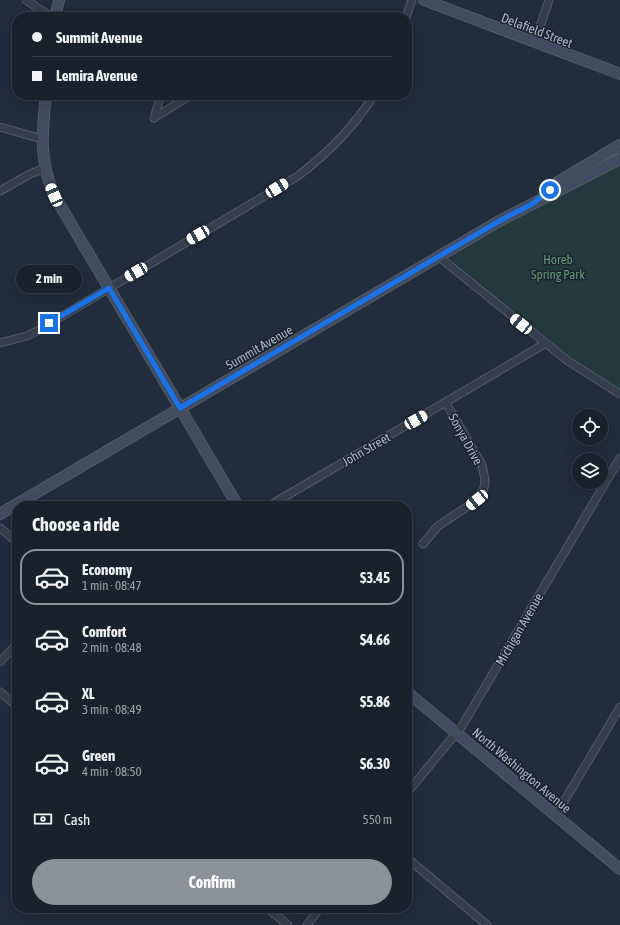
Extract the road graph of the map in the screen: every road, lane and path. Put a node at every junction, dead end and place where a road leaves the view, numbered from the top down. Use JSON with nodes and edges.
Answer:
{"nodes":[{"id":1,"x":26,"y":0,"type":"edge"},
{"id":2,"x":59,"y":0,"type":"edge"},
{"id":3,"x":412,"y":0,"type":"edge"},
{"id":4,"x":424,"y":0,"type":"edge"},
{"id":5,"x":549,"y":0,"type":"edge"},
{"id":6,"x":44,"y":12,"type":"edge"},
{"id":7,"x":56,"y":12,"type":"edge"},
{"id":8,"x":408,"y":12,"type":"edge"},
{"id":9,"x":535,"y":42,"type":"junction"},
{"id":10,"x":620,"y":74,"type":"edge"},
{"id":11,"x":46,"y":100,"type":"edge"},
{"id":12,"x":159,"y":100,"type":"edge"},
{"id":13,"x":183,"y":100,"type":"edge"},
{"id":14,"x":371,"y":100,"type":"edge"},
{"id":15,"x":0,"y":127,"type":"edge"},
{"id":16,"x":42,"y":139,"type":"junction"},
{"id":17,"x":620,"y":145,"type":"edge"},
{"id":18,"x":620,"y":159,"type":"edge"},
{"id":19,"x":45,"y":168,"type":"junction"},
{"id":20,"x":0,"y":192,"type":"edge"},
{"id":21,"x":532,"y":204,"type":"junction"},
{"id":22,"x":438,"y":256,"type":"junction"},
{"id":23,"x":109,"y":288,"type":"junction"},
{"id":24,"x":0,"y":343,"type":"edge"},
{"id":25,"x":546,"y":343,"type":"junction"},
{"id":26,"x":620,"y":394,"type":"edge"},
{"id":27,"x":446,"y":403,"type":"junction"},
{"id":28,"x":180,"y":408,"type":"junction"},
{"id":29,"x":620,"y":458,"type":"edge"},
{"id":30,"x":22,"y":501,"type":"edge"},
{"id":31,"x":235,"y":501,"type":"edge"},
{"id":32,"x":278,"y":501,"type":"edge"},
{"id":33,"x":12,"y":507,"type":"edge"},
{"id":34,"x":0,"y":514,"type":"edge"},
{"id":35,"x":0,"y":528,"type":"edge"},
{"id":36,"x":12,"y":538,"type":"edge"},
{"id":37,"x":423,"y":544,"type":"dead end"},
{"id":38,"x":12,"y":649,"type":"edge"},
{"id":39,"x":0,"y":662,"type":"edge"},
{"id":40,"x":0,"y":692,"type":"edge"},
{"id":41,"x":412,"y":696,"type":"edge"},
{"id":42,"x":12,"y":702,"type":"edge"},
{"id":43,"x":620,"y":707,"type":"edge"},
{"id":44,"x":457,"y":733,"type":"junction"},
{"id":45,"x":412,"y":786,"type":"edge"},
{"id":46,"x":556,"y":815,"type":"junction"},
{"id":47,"x":412,"y":862,"type":"edge"},
{"id":48,"x":620,"y":869,"type":"edge"},
{"id":49,"x":273,"y":913,"type":"edge"},
{"id":50,"x":316,"y":913,"type":"edge"},
{"id":51,"x":288,"y":925,"type":"edge"},
{"id":52,"x":307,"y":925,"type":"edge"},
{"id":53,"x":487,"y":925,"type":"edge"}],
"edges":[{"from":1,"to":6,"type":"street"},
{"from":2,"to":7,"type":"street"},
{"from":3,"to":8,"type":"street"},
{"from":4,"to":9,"type":"street","name":"Delafield Street"},
{"from":5,"to":9,"type":"street"},
{"from":9,"to":10,"type":"street","name":"Delafield Street"},
{"from":11,"to":16,"type":"street"},
{"from":12,"to":13,"type":"street"},
{"from":14,"to":23,"type":"street"},
{"from":15,"to":16,"type":"street"},
{"from":16,"to":19,"type":"street"},
{"from":17,"to":21,"type":"street","name":"Summit Avenue"},
{"from":18,"to":21,"type":"street","name":"Summit Avenue"},
{"from":19,"to":20,"type":"street"},
{"from":19,"to":23,"type":"street"},
{"from":21,"to":22,"type":"street","name":"Summit Avenue"},
{"from":22,"to":25,"type":"street"},
{"from":22,"to":28,"type":"street","name":"Summit Avenue"},
{"from":23,"to":24,"type":"street"},
{"from":23,"to":28,"type":"street"},
{"from":25,"to":26,"type":"street"},
{"from":25,"to":27,"type":"street","name":"John Street"},
{"from":27,"to":32,"type":"street","name":"John Street"},
{"from":27,"to":37,"type":"street","name":"Sonya Drive"},
{"from":28,"to":30,"type":"street","name":"Summit Avenue"},
{"from":28,"to":31,"type":"street"},
{"from":29,"to":44,"type":"street","name":"Michigan Avenue"},
{"from":33,"to":34,"type":"street","name":"Summit Avenue"},
{"from":35,"to":36,"type":"street"},
{"from":38,"to":39,"type":"street"},
{"from":40,"to":42,"type":"street"},
{"from":41,"to":44,"type":"street","name":"North Washington Avenue"},
{"from":43,"to":46,"type":"street"},
{"from":44,"to":45,"type":"street","name":"Michigan Avenue"},
{"from":44,"to":46,"type":"street","name":"North Washington Avenue"},
{"from":46,"to":48,"type":"street","name":"North Washington Avenue"},
{"from":47,"to":53,"type":"street"},
{"from":49,"to":51,"type":"street"},
{"from":50,"to":52,"type":"street"}]}
